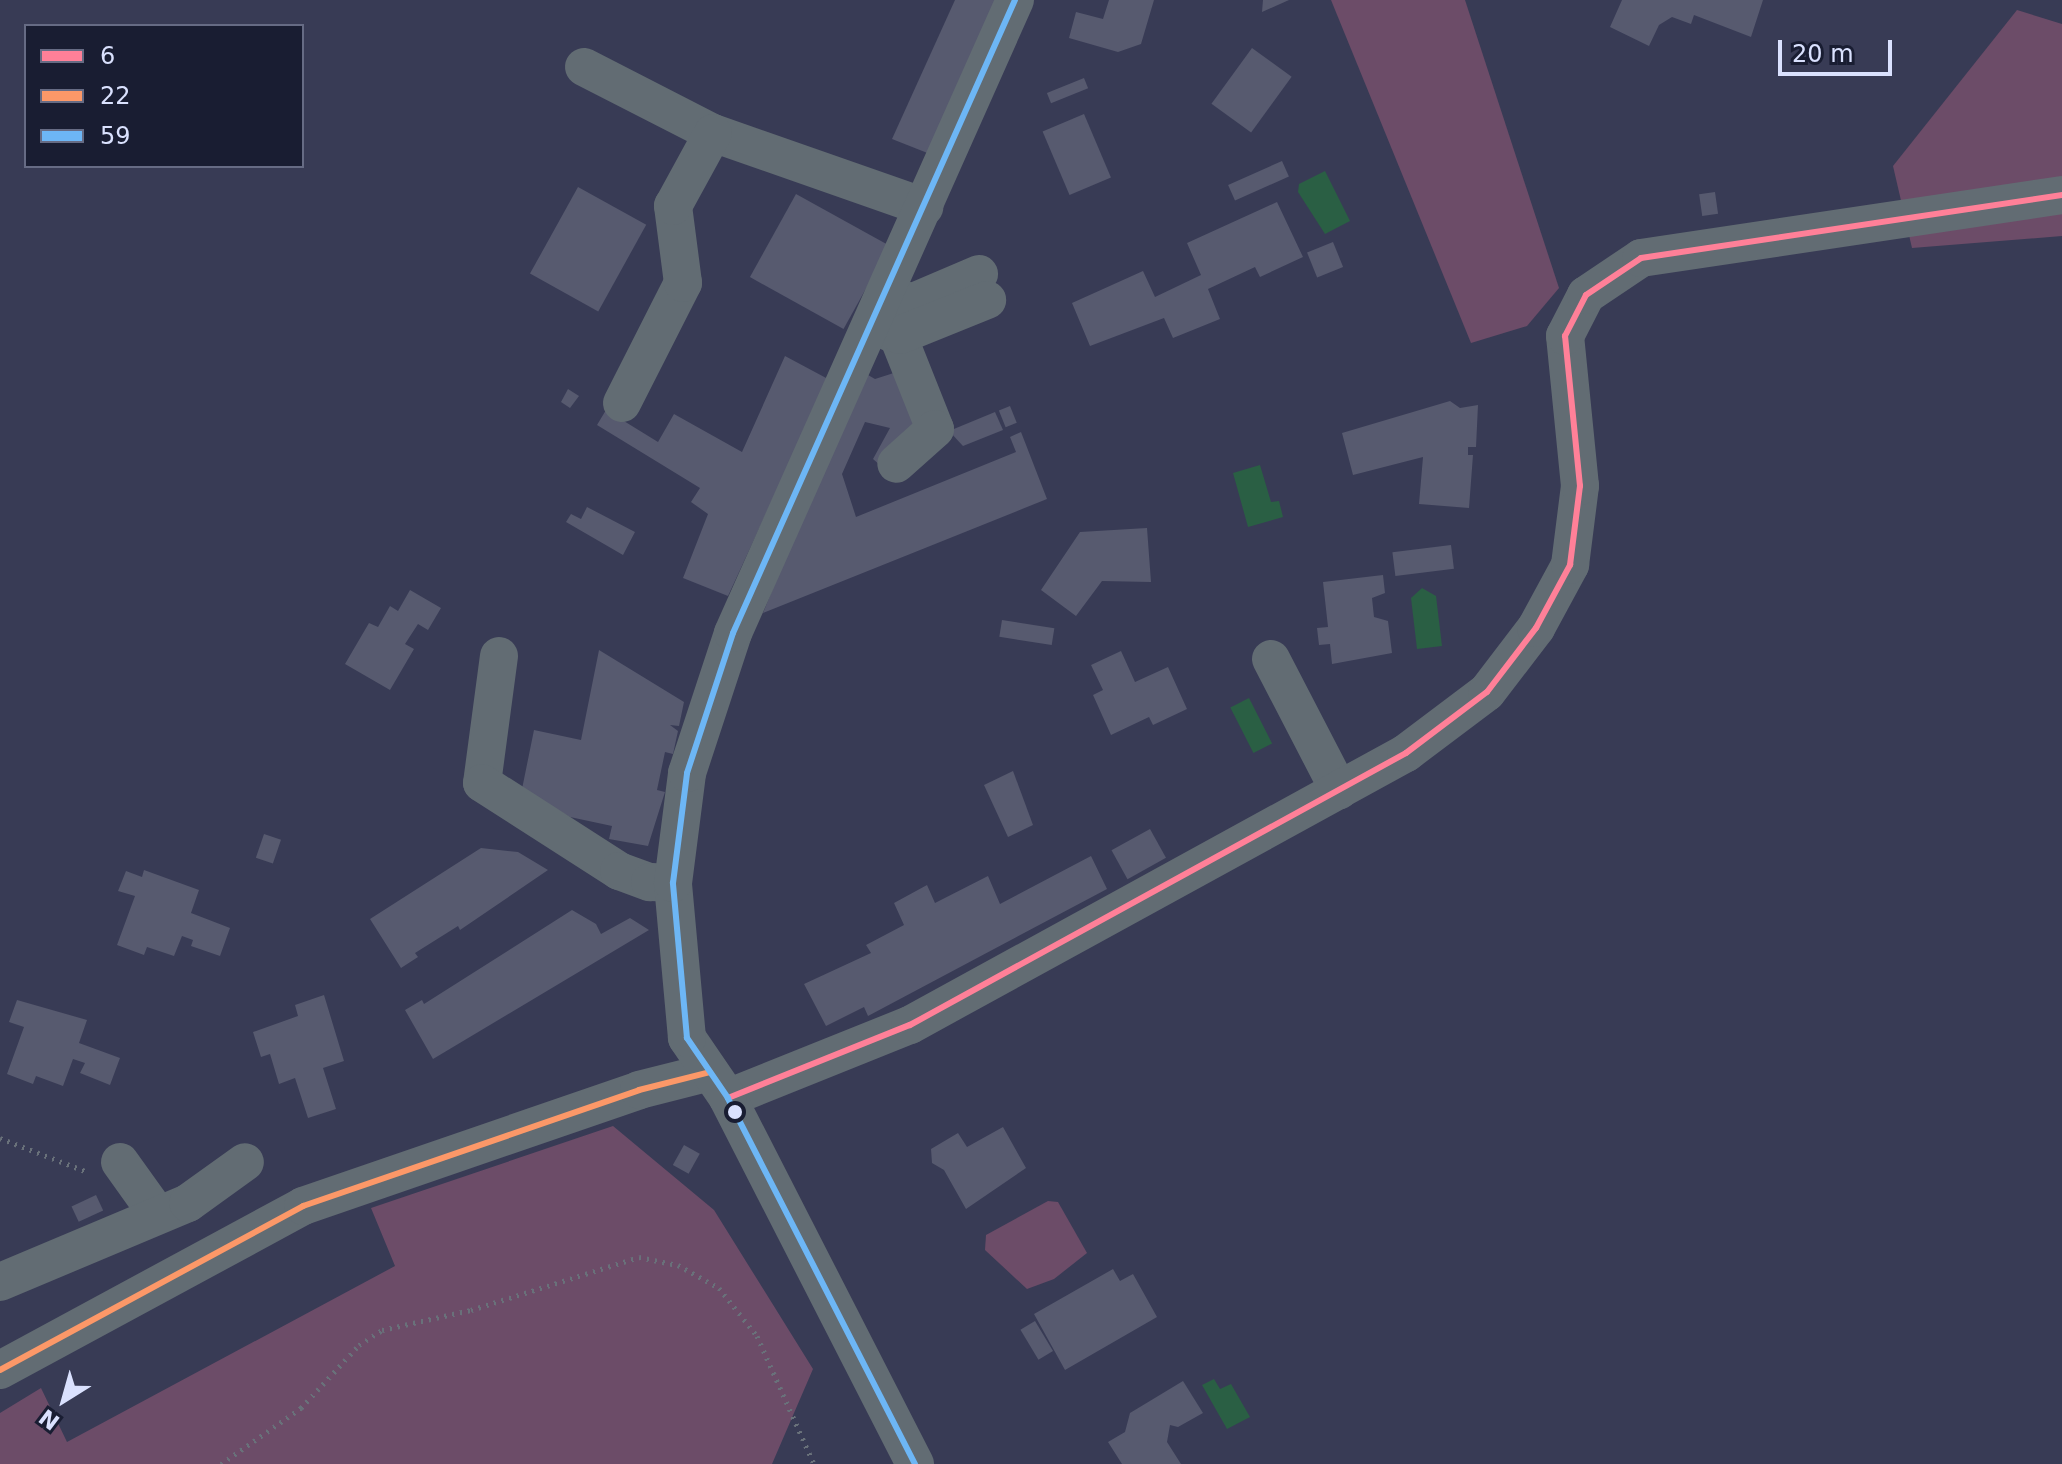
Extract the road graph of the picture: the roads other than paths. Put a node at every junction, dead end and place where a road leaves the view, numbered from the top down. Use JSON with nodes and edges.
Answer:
{"nodes":[{"id":1,"x":1015,"y":0,"type":"edge"},
{"id":2,"x":584,"y":67,"type":"dead end"},
{"id":3,"x":713,"y":133,"type":"junction"},
{"id":4,"x":2062,"y":195,"type":"edge"},
{"id":5,"x":924,"y":207,"type":"junction"},
{"id":6,"x":983,"y":287,"type":"dead end"},
{"id":7,"x":885,"y":317,"type":"junction"},
{"id":8,"x":622,"y":403,"type":"dead end"},
{"id":9,"x":896,"y":464,"type":"dead end"},
{"id":10,"x":499,"y":656,"type":"dead end"},
{"id":11,"x":1271,"y":659,"type":"dead end"},
{"id":12,"x":1339,"y":790,"type":"junction"},
{"id":13,"x":673,"y":883,"type":"junction"},
{"id":14,"x":719,"y":1085,"type":"junction"},
{"id":15,"x":245,"y":1162,"type":"dead end"},
{"id":16,"x":124,"y":1168,"type":"road end"},
{"id":17,"x":158,"y":1215,"type":"junction"},
{"id":18,"x":0,"y":1282,"type":"edge"},
{"id":19,"x":0,"y":1370,"type":"edge"},
{"id":20,"x":915,"y":1464,"type":"edge"}],
"edges":[{"from":1,"to":5,"type":"street"},
{"from":2,"to":3,"type":"street"},
{"from":3,"to":5,"type":"street"},
{"from":3,"to":8,"type":"street"},
{"from":4,"to":12,"type":"street"},
{"from":5,"to":7,"type":"street"},
{"from":6,"to":7,"type":"street"},
{"from":7,"to":9,"type":"street"},
{"from":7,"to":13,"type":"street"},
{"from":10,"to":13,"type":"street"},
{"from":11,"to":12,"type":"street"},
{"from":12,"to":14,"type":"street"},
{"from":13,"to":14,"type":"street"},
{"from":14,"to":19,"type":"street"},
{"from":14,"to":20,"type":"street"},
{"from":15,"to":17,"type":"street"},
{"from":16,"to":17,"type":"street"},
{"from":17,"to":18,"type":"street"}]}
